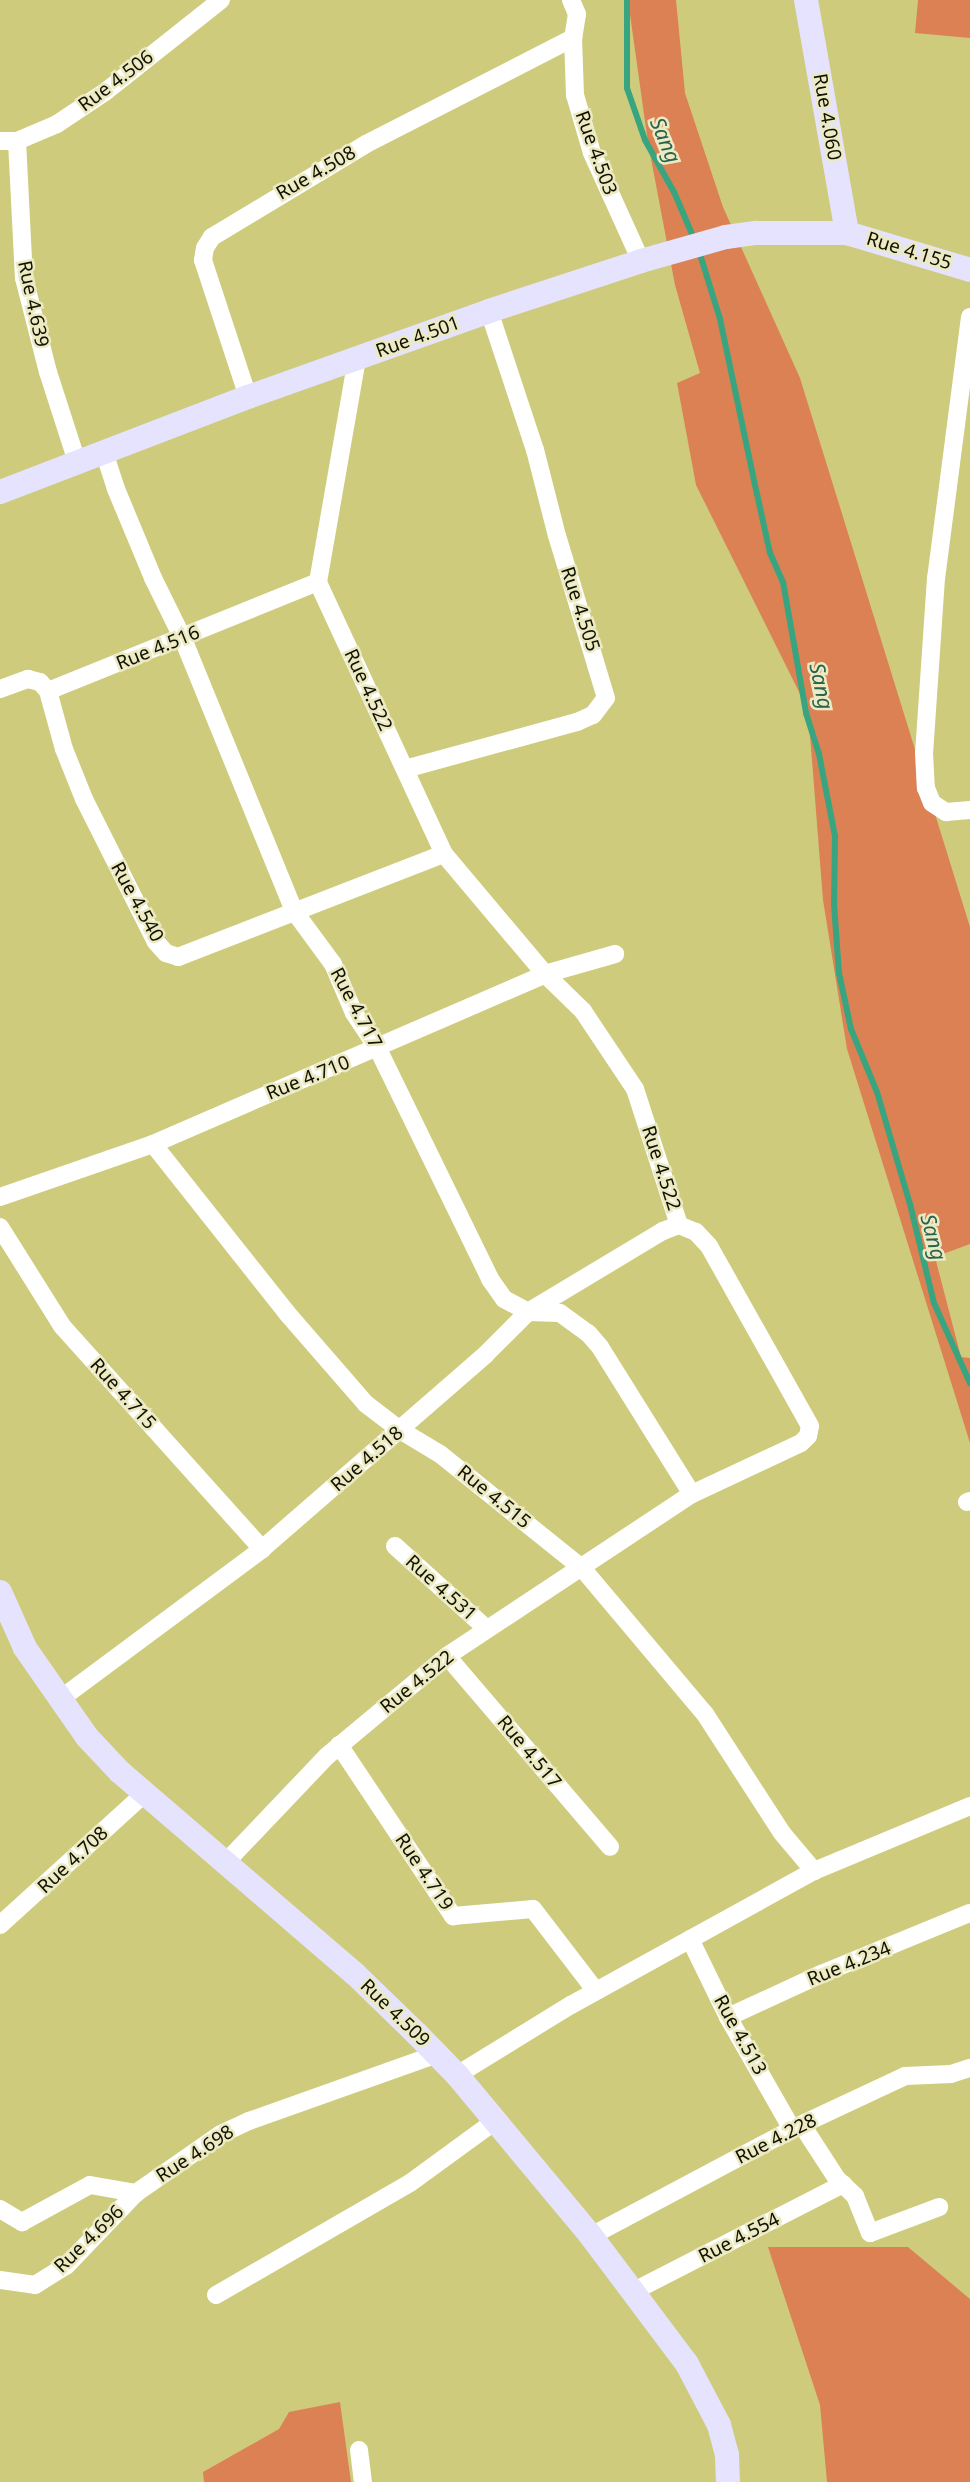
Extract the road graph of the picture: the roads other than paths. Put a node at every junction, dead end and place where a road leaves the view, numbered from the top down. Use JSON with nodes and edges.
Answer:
{"nodes":[{"id":1,"x":221,"y":0,"type":"edge"},
{"id":2,"x":571,"y":0,"type":"edge"},
{"id":3,"x":806,"y":0,"type":"edge"},
{"id":4,"x":573,"y":38,"type":"junction"},
{"id":5,"x":8,"y":141,"type":"edge"},
{"id":6,"x":847,"y":233,"type":"junction"},
{"id":7,"x":641,"y":261,"type":"junction"},
{"id":8,"x":970,"y":270,"type":"edge"},
{"id":9,"x":489,"y":311,"type":"junction"},
{"id":10,"x":970,"y":317,"type":"edge"},
{"id":11,"x":357,"y":358,"type":"junction"},
{"id":12,"x":248,"y":397,"type":"junction"},
{"id":13,"x":104,"y":452,"type":"junction"},
{"id":14,"x":77,"y":462,"type":"junction"},
{"id":15,"x":0,"y":492,"type":"edge"},
{"id":16,"x":318,"y":582,"type":"junction"},
{"id":17,"x":183,"y":639,"type":"junction"},
{"id":18,"x":0,"y":690,"type":"edge"},
{"id":19,"x":48,"y":691,"type":"junction"},
{"id":20,"x":405,"y":769,"type":"junction"},
{"id":21,"x":970,"y":810,"type":"edge"},
{"id":22,"x":444,"y":854,"type":"junction"},
{"id":23,"x":294,"y":911,"type":"junction"},
{"id":24,"x":615,"y":954,"type":"dead end"},
{"id":25,"x":545,"y":974,"type":"junction"},
{"id":26,"x":378,"y":1049,"type":"junction"},
{"id":27,"x":153,"y":1144,"type":"junction"},
{"id":28,"x":0,"y":1197,"type":"edge"},
{"id":29,"x":679,"y":1226,"type":"junction"},
{"id":30,"x":0,"y":1227,"type":"edge"},
{"id":31,"x":528,"y":1312,"type":"junction"},
{"id":32,"x":400,"y":1430,"type":"junction"},
{"id":33,"x":692,"y":1494,"type":"junction"},
{"id":34,"x":395,"y":1546,"type":"dead end"},
{"id":35,"x":262,"y":1549,"type":"junction"},
{"id":36,"x":582,"y":1568,"type":"junction"},
{"id":37,"x":0,"y":1592,"type":"edge"},
{"id":38,"x":487,"y":1629,"type":"junction"},
{"id":39,"x":447,"y":1656,"type":"junction"},
{"id":40,"x":59,"y":1700,"type":"junction"},
{"id":41,"x":339,"y":1745,"type":"junction"},
{"id":42,"x":145,"y":1793,"type":"junction"},
{"id":43,"x":970,"y":1806,"type":"edge"},
{"id":44,"x":610,"y":1847,"type":"dead end"},
{"id":45,"x":226,"y":1862,"type":"junction"},
{"id":46,"x":814,"y":1871,"type":"junction"},
{"id":47,"x":970,"y":1913,"type":"edge"},
{"id":48,"x":3,"y":1917,"type":"edge"},
{"id":49,"x":690,"y":1939,"type":"junction"},
{"id":50,"x":596,"y":1991,"type":"junction"},
{"id":51,"x":728,"y":2017,"type":"junction"},
{"id":52,"x":437,"y":2054,"type":"junction"},
{"id":53,"x":970,"y":2068,"type":"edge"},
{"id":54,"x":457,"y":2075,"type":"junction"},
{"id":55,"x":495,"y":2121,"type":"junction"},
{"id":56,"x":797,"y":2127,"type":"junction"},
{"id":57,"x":843,"y":2184,"type":"junction"},
{"id":58,"x":136,"y":2193,"type":"junction"},
{"id":59,"x":939,"y":2207,"type":"dead end"},
{"id":60,"x":0,"y":2209,"type":"edge"},
{"id":61,"x":591,"y":2236,"type":"junction"},
{"id":62,"x":0,"y":2280,"type":"edge"},
{"id":63,"x":634,"y":2291,"type":"junction"},
{"id":64,"x":216,"y":2295,"type":"dead end"},
{"id":65,"x":359,"y":2450,"type":"dead end"},
{"id":66,"x":363,"y":2482,"type":"edge"},
{"id":67,"x":728,"y":2482,"type":"edge"}],
"edges":[{"from":1,"to":5,"type":"street","name":"Rue 4.506"},
{"from":2,"to":4,"type":"street","name":"Rue 4.503"},
{"from":3,"to":6,"type":"street","name":"Rue 4.060"},
{"from":4,"to":7,"type":"street","name":"Rue 4.503"},
{"from":4,"to":12,"type":"street","name":"Rue 4.508"},
{"from":5,"to":14,"type":"street","name":"Rue 4.639"},
{"from":6,"to":7,"type":"street","name":"Rue 4.501"},
{"from":6,"to":8,"type":"street","name":"Rue 4.155"},
{"from":7,"to":9,"type":"street","name":"Rue 4.501"},
{"from":9,"to":11,"type":"street","name":"Rue 4.501"},
{"from":9,"to":20,"type":"street","name":"Rue 4.505"},
{"from":10,"to":21,"type":"street"},
{"from":11,"to":12,"type":"street","name":"Rue 4.501"},
{"from":11,"to":16,"type":"street"},
{"from":12,"to":13,"type":"street","name":"Rue 4.501"},
{"from":13,"to":14,"type":"street","name":"Rue 4.501"},
{"from":13,"to":17,"type":"street","name":"Rue 4.717"},
{"from":14,"to":15,"type":"street","name":"Rue 4.501"},
{"from":16,"to":17,"type":"street","name":"Rue 4.516"},
{"from":16,"to":20,"type":"street","name":"Rue 4.522"},
{"from":17,"to":19,"type":"street","name":"Rue 4.516"},
{"from":17,"to":23,"type":"street","name":"Rue 4.717"},
{"from":18,"to":19,"type":"street"},
{"from":19,"to":23,"type":"street","name":"Rue 4.540"},
{"from":20,"to":22,"type":"street","name":"Rue 4.522"},
{"from":22,"to":23,"type":"street","name":"Rue 4.540"},
{"from":22,"to":25,"type":"street","name":"Rue 4.522"},
{"from":23,"to":26,"type":"street","name":"Rue 4.717"},
{"from":24,"to":25,"type":"street","name":"Rue 4.710"},
{"from":25,"to":26,"type":"street","name":"Rue 4.710"},
{"from":25,"to":29,"type":"street","name":"Rue 4.522"},
{"from":26,"to":27,"type":"street","name":"Rue 4.710"},
{"from":26,"to":31,"type":"street","name":"Rue 4.717"},
{"from":27,"to":28,"type":"street","name":"Rue 4.710"},
{"from":27,"to":32,"type":"street","name":"Rue 4.515"},
{"from":29,"to":31,"type":"street","name":"Rue 4.518"},
{"from":29,"to":33,"type":"street","name":"Rue 4.522"},
{"from":30,"to":35,"type":"street","name":"Rue 4.715"},
{"from":31,"to":32,"type":"street","name":"Rue 4.518"},
{"from":31,"to":33,"type":"street"},
{"from":32,"to":35,"type":"street","name":"Rue 4.518"},
{"from":32,"to":36,"type":"street","name":"Rue 4.515"},
{"from":33,"to":36,"type":"street","name":"Rue 4.522"},
{"from":34,"to":38,"type":"street","name":"Rue 4.531"},
{"from":35,"to":40,"type":"street","name":"Rue 4.518"},
{"from":36,"to":38,"type":"street","name":"Rue 4.522"},
{"from":36,"to":46,"type":"street","name":"Rue 4.515"},
{"from":37,"to":40,"type":"street","name":"Rue 4.509"},
{"from":38,"to":39,"type":"street","name":"Rue 4.522"},
{"from":39,"to":41,"type":"street","name":"Rue 4.522"},
{"from":39,"to":44,"type":"street","name":"Rue 4.517"},
{"from":40,"to":42,"type":"street","name":"Rue 4.509"},
{"from":41,"to":45,"type":"street","name":"Rue 4.522"},
{"from":41,"to":50,"type":"street","name":"Rue 4.719"},
{"from":42,"to":45,"type":"street","name":"Rue 4.509"},
{"from":42,"to":48,"type":"street","name":"Rue 4.708"},
{"from":43,"to":46,"type":"street"},
{"from":45,"to":52,"type":"street","name":"Rue 4.509"},
{"from":46,"to":49,"type":"street"},
{"from":47,"to":51,"type":"street","name":"Rue 4.234"},
{"from":49,"to":50,"type":"street"},
{"from":49,"to":51,"type":"street","name":"Rue 4.513"},
{"from":50,"to":54,"type":"street"},
{"from":51,"to":56,"type":"street","name":"Rue 4.513"},
{"from":52,"to":54,"type":"street","name":"Rue 4.509"},
{"from":52,"to":58,"type":"street","name":"Rue 4.698"},
{"from":53,"to":56,"type":"street","name":"Rue 4.228"},
{"from":54,"to":55,"type":"street","name":"Rue 4.509"},
{"from":55,"to":61,"type":"street","name":"Rue 4.509"},
{"from":55,"to":64,"type":"street"},
{"from":56,"to":57,"type":"street","name":"Rue 4.513"},
{"from":56,"to":61,"type":"street","name":"Rue 4.228"},
{"from":57,"to":59,"type":"street","name":"Rue 4.513"},
{"from":57,"to":63,"type":"street","name":"Rue 4.554"},
{"from":58,"to":60,"type":"street","name":"Rue 4.698"},
{"from":58,"to":62,"type":"street","name":"Rue 4.696"},
{"from":61,"to":63,"type":"street","name":"Rue 4.509"},
{"from":63,"to":67,"type":"street","name":"Rue 4.509"},
{"from":65,"to":66,"type":"street"}]}
